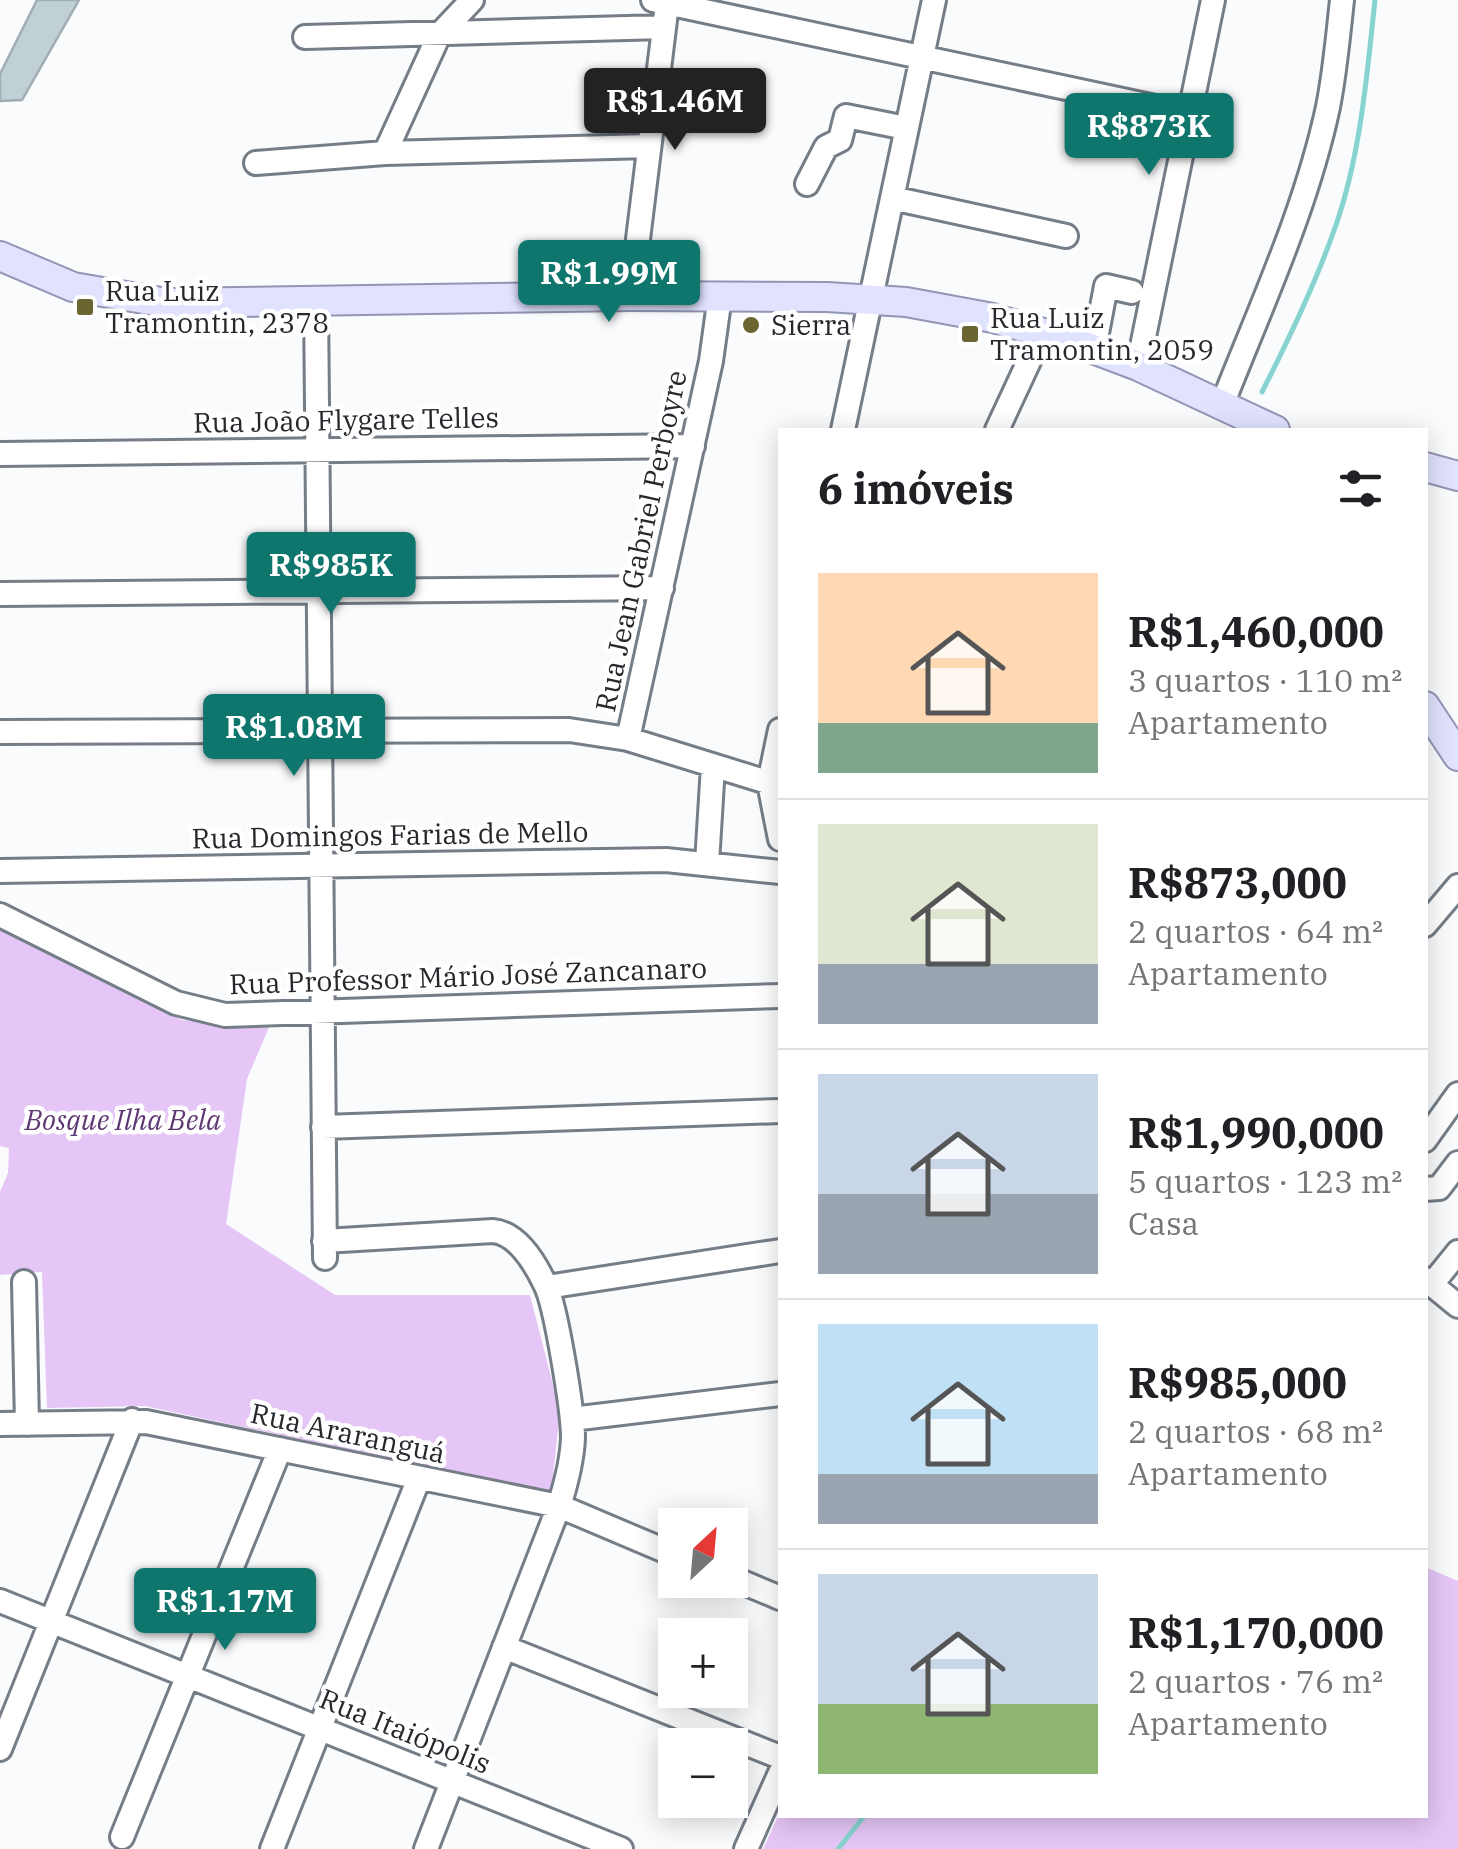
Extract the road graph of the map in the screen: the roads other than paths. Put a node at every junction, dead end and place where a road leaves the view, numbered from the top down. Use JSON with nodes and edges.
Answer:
{"nodes":[{"id":1,"x":472,"y":0,"type":"edge"},
{"id":2,"x":934,"y":0,"type":"edge"},
{"id":3,"x":1213,"y":0,"type":"edge"},
{"id":4,"x":1342,"y":0,"type":"edge"},
{"id":5,"x":661,"y":10,"type":"edge"},
{"id":6,"x":440,"y":34,"type":"junction"},
{"id":7,"x":305,"y":36,"type":"dead end"},
{"id":8,"x":922,"y":58,"type":"junction"},
{"id":9,"x":1188,"y":114,"type":"junction"},
{"id":10,"x":906,"y":128,"type":"junction"},
{"id":11,"x":649,"y":146,"type":"junction"},
{"id":12,"x":384,"y":154,"type":"junction"},
{"id":13,"x":256,"y":163,"type":"dead end"},
{"id":14,"x":807,"y":184,"type":"dead end"},
{"id":15,"x":892,"y":198,"type":"junction"},
{"id":16,"x":1066,"y":236,"type":"dead end"},
{"id":17,"x":0,"y":256,"type":"edge"},
{"id":18,"x":1132,"y":292,"type":"dead end"},
{"id":19,"x":631,"y":296,"type":"junction"},
{"id":20,"x":720,"y":296,"type":"junction"},
{"id":21,"x":870,"y":299,"type":"junction"},
{"id":22,"x":316,"y":301,"type":"junction"},
{"id":23,"x":1042,"y":331,"type":"junction"},
{"id":24,"x":1094,"y":349,"type":"junction"},
{"id":25,"x":1138,"y":366,"type":"junction"},
{"id":26,"x":1235,"y":416,"type":"edge"},
{"id":27,"x":842,"y":428,"type":"edge"},
{"id":28,"x":998,"y":428,"type":"edge"},
{"id":29,"x":1268,"y":428,"type":"edge"},
{"id":30,"x":692,"y":446,"type":"junction"},
{"id":31,"x":318,"y":450,"type":"junction"},
{"id":32,"x":0,"y":454,"type":"edge"},
{"id":33,"x":1428,"y":468,"type":"edge"},
{"id":34,"x":1458,"y":476,"type":"edge"},
{"id":35,"x":662,"y":588,"type":"junction"},
{"id":36,"x":319,"y":591,"type":"junction"},
{"id":37,"x":0,"y":594,"type":"edge"},
{"id":38,"x":1428,"y":718,"type":"edge"},
{"id":39,"x":320,"y":730,"type":"junction"},
{"id":40,"x":0,"y":732,"type":"edge"},
{"id":41,"x":628,"y":740,"type":"junction"},
{"id":42,"x":778,"y":748,"type":"edge"},
{"id":43,"x":1458,"y":756,"type":"edge"},
{"id":44,"x":713,"y":766,"type":"junction"},
{"id":45,"x":774,"y":785,"type":"edge"},
{"id":46,"x":778,"y":821,"type":"edge"},
{"id":47,"x":707,"y":862,"type":"junction"},
{"id":48,"x":321,"y":867,"type":"junction"},
{"id":49,"x":0,"y":871,"type":"edge"},
{"id":50,"x":778,"y":872,"type":"edge"},
{"id":51,"x":1458,"y":886,"type":"edge"},
{"id":52,"x":0,"y":916,"type":"edge"},
{"id":53,"x":1428,"y":921,"type":"edge"},
{"id":54,"x":778,"y":996,"type":"edge"},
{"id":55,"x":323,"y":1012,"type":"junction"},
{"id":56,"x":1458,"y":1094,"type":"edge"},
{"id":57,"x":778,"y":1111,"type":"edge"},
{"id":58,"x":323,"y":1128,"type":"junction"},
{"id":59,"x":1428,"y":1136,"type":"edge"},
{"id":60,"x":1458,"y":1163,"type":"edge"},
{"id":61,"x":1428,"y":1189,"type":"edge"},
{"id":62,"x":778,"y":1251,"type":"edge"},
{"id":63,"x":1458,"y":1252,"type":"edge"},
{"id":64,"x":24,"y":1282,"type":"dead end"},
{"id":65,"x":1429,"y":1282,"type":"edge"},
{"id":66,"x":547,"y":1287,"type":"junction"},
{"id":67,"x":1458,"y":1306,"type":"edge"},
{"id":68,"x":778,"y":1394,"type":"edge"},
{"id":69,"x":572,"y":1418,"type":"junction"},
{"id":70,"x":132,"y":1420,"type":"junction"},
{"id":71,"x":0,"y":1424,"type":"edge"},
{"id":72,"x":27,"y":1424,"type":"junction"},
{"id":73,"x":280,"y":1450,"type":"junction"},
{"id":74,"x":419,"y":1478,"type":"junction"},
{"id":75,"x":559,"y":1506,"type":"junction"},
{"id":76,"x":658,"y":1547,"type":"edge"},
{"id":77,"x":748,"y":1585,"type":"edge"},
{"id":78,"x":778,"y":1597,"type":"edge"},
{"id":79,"x":0,"y":1602,"type":"edge"},
{"id":80,"x":51,"y":1622,"type":"junction"},
{"id":81,"x":504,"y":1647,"type":"junction"},
{"id":82,"x":188,"y":1676,"type":"junction"},
{"id":83,"x":320,"y":1729,"type":"junction"},
{"id":84,"x":0,"y":1748,"type":"edge"},
{"id":85,"x":778,"y":1756,"type":"edge"},
{"id":86,"x":778,"y":1777,"type":"edge"},
{"id":87,"x":452,"y":1782,"type":"junction"},
{"id":88,"x":122,"y":1837,"type":"dead end"},
{"id":89,"x":272,"y":1849,"type":"edge"},
{"id":90,"x":426,"y":1849,"type":"edge"},
{"id":91,"x":621,"y":1849,"type":"edge"},
{"id":92,"x":746,"y":1849,"type":"edge"}],
"edges":[{"from":1,"to":6,"type":"street"},
{"from":2,"to":8,"type":"street"},
{"from":3,"to":9,"type":"street"},
{"from":4,"to":26,"type":"street"},
{"from":5,"to":6,"type":"street"},
{"from":5,"to":8,"type":"street"},
{"from":5,"to":11,"type":"street"},
{"from":6,"to":7,"type":"street"},
{"from":6,"to":12,"type":"street"},
{"from":8,"to":9,"type":"street"},
{"from":8,"to":10,"type":"street"},
{"from":9,"to":25,"type":"street"},
{"from":10,"to":14,"type":"street"},
{"from":10,"to":15,"type":"street"},
{"from":11,"to":12,"type":"street"},
{"from":11,"to":19,"type":"street"},
{"from":12,"to":13,"type":"street"},
{"from":15,"to":16,"type":"street"},
{"from":15,"to":21,"type":"street"},
{"from":17,"to":22,"type":"main road"},
{"from":18,"to":24,"type":"street"},
{"from":19,"to":20,"type":"main road"},
{"from":19,"to":22,"type":"main road"},
{"from":20,"to":21,"type":"main road"},
{"from":20,"to":30,"type":"street","name":"Rua Jean Gabriel Perboyre"},
{"from":21,"to":23,"type":"main road"},
{"from":21,"to":27,"type":"street"},
{"from":22,"to":31,"type":"street"},
{"from":23,"to":24,"type":"main road"},
{"from":23,"to":28,"type":"street"},
{"from":24,"to":25,"type":"main road"},
{"from":25,"to":26,"type":"main road"},
{"from":26,"to":29,"type":"main road"},
{"from":30,"to":31,"type":"street","name":"Rua João Flygare Telles"},
{"from":30,"to":35,"type":"street","name":"Rua Jean Gabriel Perboyre"},
{"from":31,"to":32,"type":"street","name":"Rua João Flygare Telles"},
{"from":31,"to":36,"type":"street"},
{"from":33,"to":34,"type":"main road"},
{"from":35,"to":36,"type":"street"},
{"from":35,"to":41,"type":"street","name":"Rua Jean Gabriel Perboyre"},
{"from":36,"to":37,"type":"street"},
{"from":36,"to":39,"type":"street"},
{"from":38,"to":43,"type":"main road"},
{"from":39,"to":40,"type":"street"},
{"from":39,"to":41,"type":"street"},
{"from":39,"to":48,"type":"street"},
{"from":41,"to":44,"type":"street"},
{"from":42,"to":45,"type":"street"},
{"from":44,"to":45,"type":"street"},
{"from":44,"to":47,"type":"street"},
{"from":45,"to":46,"type":"street"},
{"from":47,"to":48,"type":"street","name":"Rua Domingos Farias de Mello"},
{"from":47,"to":50,"type":"street","name":"Rua Domingos Farias de Mello"},
{"from":48,"to":49,"type":"street","name":"Rua Domingos Farias de Mello"},
{"from":48,"to":55,"type":"street"},
{"from":51,"to":53,"type":"street"},
{"from":52,"to":55,"type":"street","name":"Rua Professor Mário José Zancanaro"},
{"from":54,"to":55,"type":"street","name":"Rua Professor Mário José Zancanaro"},
{"from":55,"to":58,"type":"street"},
{"from":56,"to":59,"type":"street"},
{"from":57,"to":58,"type":"street"},
{"from":58,"to":66,"type":"street"},
{"from":60,"to":61,"type":"street"},
{"from":62,"to":66,"type":"street"},
{"from":63,"to":65,"type":"street"},
{"from":64,"to":72,"type":"street"},
{"from":65,"to":67,"type":"street"},
{"from":66,"to":69,"type":"street"},
{"from":68,"to":69,"type":"street"},
{"from":69,"to":75,"type":"street"},
{"from":70,"to":72,"type":"street","name":"Rua Araranguá"},
{"from":70,"to":73,"type":"street","name":"Rua Araranguá"},
{"from":70,"to":80,"type":"street"},
{"from":71,"to":72,"type":"street","name":"Rua Araranguá"},
{"from":73,"to":74,"type":"street","name":"Rua Araranguá"},
{"from":73,"to":82,"type":"street"},
{"from":74,"to":75,"type":"street","name":"Rua Araranguá"},
{"from":74,"to":83,"type":"street"},
{"from":75,"to":76,"type":"street","name":"Rua Araranguá"},
{"from":75,"to":81,"type":"street"},
{"from":77,"to":78,"type":"street"},
{"from":79,"to":80,"type":"street","name":"Rua Itaiópolis"},
{"from":80,"to":82,"type":"street","name":"Rua Itaiópolis"},
{"from":80,"to":84,"type":"street"},
{"from":81,"to":85,"type":"street"},
{"from":81,"to":87,"type":"street"},
{"from":82,"to":83,"type":"street","name":"Rua Itaiópolis"},
{"from":82,"to":88,"type":"street"},
{"from":83,"to":87,"type":"street","name":"Rua Itaiópolis"},
{"from":83,"to":89,"type":"street"},
{"from":86,"to":92,"type":"street"},
{"from":87,"to":90,"type":"street"},
{"from":87,"to":91,"type":"street","name":"Rua Itaiópolis"}]}
